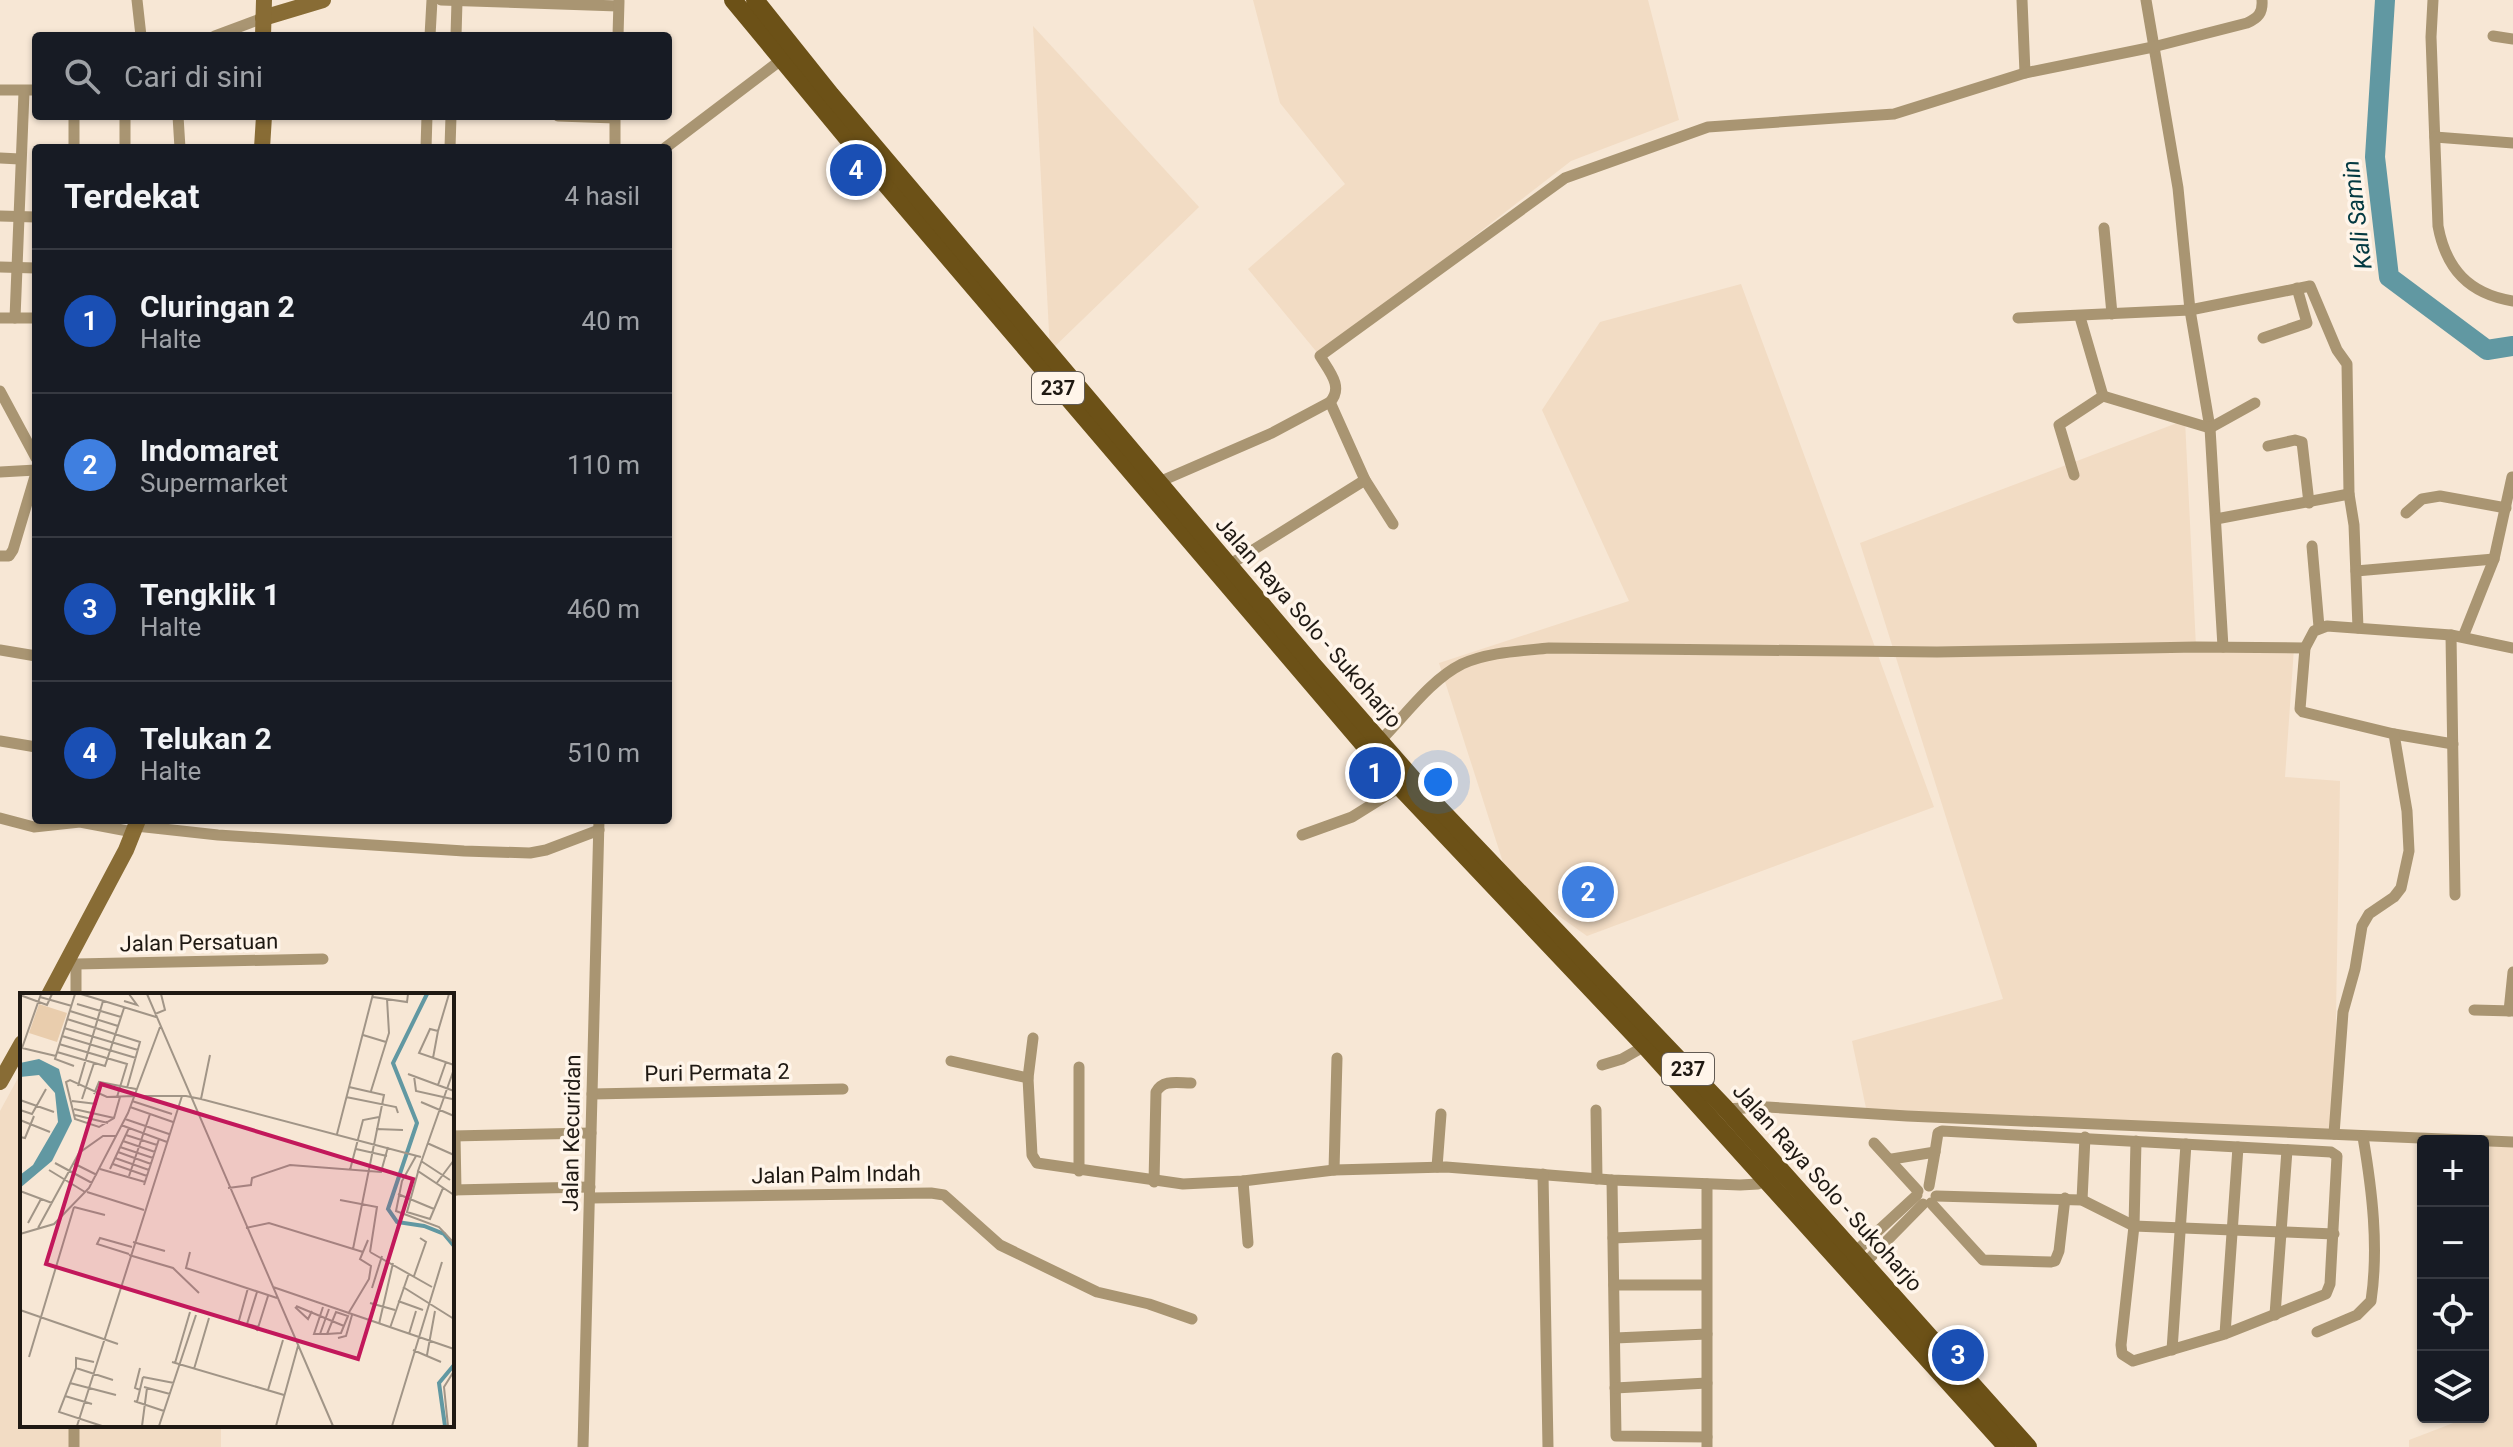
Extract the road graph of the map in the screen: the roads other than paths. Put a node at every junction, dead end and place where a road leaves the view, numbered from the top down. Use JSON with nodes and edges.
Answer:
{"nodes":[{"id":1,"x":137,"y":0,"type":"edge"},
{"id":2,"x":264,"y":0,"type":"edge"},
{"id":3,"x":323,"y":0,"type":"edge"},
{"id":4,"x":432,"y":0,"type":"edge"},
{"id":5,"x":441,"y":0,"type":"edge"},
{"id":6,"x":733,"y":0,"type":"edge"},
{"id":7,"x":755,"y":0,"type":"edge"},
{"id":8,"x":2022,"y":0,"type":"edge"},
{"id":9,"x":2146,"y":0,"type":"edge"},
{"id":10,"x":2262,"y":0,"type":"edge"},
{"id":11,"x":2433,"y":0,"type":"edge"},
{"id":12,"x":457,"y":1,"type":"edge"},
{"id":13,"x":618,"y":3,"type":"edge"},
{"id":14,"x":263,"y":18,"type":"junction"},
{"id":15,"x":141,"y":32,"type":"edge"},
{"id":16,"x":226,"y":32,"type":"edge"},
{"id":17,"x":263,"y":32,"type":"edge"},
{"id":18,"x":430,"y":32,"type":"edge"},
{"id":19,"x":456,"y":32,"type":"edge"},
{"id":20,"x":618,"y":32,"type":"edge"},
{"id":21,"x":2493,"y":36,"type":"dead end"},
{"id":22,"x":2513,"y":39,"type":"edge"},
{"id":23,"x":2153,"y":47,"type":"junction"},
{"id":24,"x":781,"y":60,"type":"junction"},
{"id":25,"x":2025,"y":73,"type":"junction"},
{"id":26,"x":0,"y":90,"type":"edge"},
{"id":27,"x":30,"y":91,"type":"edge"},
{"id":28,"x":823,"y":98,"type":"junction"},
{"id":29,"x":74,"y":120,"type":"edge"},
{"id":30,"x":125,"y":120,"type":"edge"},
{"id":31,"x":178,"y":120,"type":"edge"},
{"id":32,"x":264,"y":120,"type":"edge"},
{"id":33,"x":427,"y":120,"type":"edge"},
{"id":34,"x":451,"y":120,"type":"edge"},
{"id":35,"x":615,"y":120,"type":"edge"},
{"id":36,"x":2435,"y":137,"type":"junction"},
{"id":37,"x":2513,"y":143,"type":"edge"},
{"id":38,"x":74,"y":144,"type":"edge"},
{"id":39,"x":125,"y":144,"type":"edge"},
{"id":40,"x":180,"y":144,"type":"edge"},
{"id":41,"x":262,"y":144,"type":"edge"},
{"id":42,"x":426,"y":144,"type":"edge"},
{"id":43,"x":450,"y":144,"type":"edge"},
{"id":44,"x":615,"y":144,"type":"edge"},
{"id":45,"x":670,"y":144,"type":"edge"},
{"id":46,"x":0,"y":158,"type":"edge"},
{"id":47,"x":20,"y":159,"type":"junction"},
{"id":48,"x":878,"y":163,"type":"junction"},
{"id":49,"x":0,"y":216,"type":"edge"},
{"id":50,"x":18,"y":217,"type":"junction"},
{"id":51,"x":32,"y":217,"type":"edge"},
{"id":52,"x":2104,"y":228,"type":"dead end"},
{"id":53,"x":0,"y":267,"type":"edge"},
{"id":54,"x":17,"y":268,"type":"junction"},
{"id":55,"x":32,"y":268,"type":"edge"},
{"id":56,"x":2297,"y":288,"type":"junction"},
{"id":57,"x":2513,"y":301,"type":"edge"},
{"id":58,"x":2190,"y":310,"type":"junction"},
{"id":59,"x":2112,"y":314,"type":"junction"},
{"id":60,"x":2080,"y":317,"type":"junction"},
{"id":61,"x":0,"y":318,"type":"edge"},
{"id":62,"x":15,"y":318,"type":"junction"},
{"id":63,"x":32,"y":318,"type":"edge"},
{"id":64,"x":2018,"y":318,"type":"dead end"},
{"id":65,"x":2263,"y":338,"type":"dead end"},
{"id":66,"x":0,"y":391,"type":"edge"},
{"id":67,"x":2103,"y":396,"type":"junction"},
{"id":68,"x":1330,"y":402,"type":"junction"},
{"id":69,"x":2255,"y":403,"type":"dead end"},
{"id":70,"x":2210,"y":428,"type":"junction"},
{"id":71,"x":2268,"y":446,"type":"dead end"},
{"id":72,"x":32,"y":451,"type":"edge"},
{"id":73,"x":32,"y":471,"type":"edge"},
{"id":74,"x":0,"y":472,"type":"edge"},
{"id":75,"x":2074,"y":475,"type":"dead end"},
{"id":76,"x":2512,"y":477,"type":"edge"},
{"id":77,"x":1365,"y":480,"type":"junction"},
{"id":78,"x":1159,"y":482,"type":"junction"},
{"id":79,"x":32,"y":485,"type":"edge"},
{"id":80,"x":2349,"y":494,"type":"junction"},
{"id":81,"x":2309,"y":503,"type":"junction"},
{"id":82,"x":2506,"y":508,"type":"junction"},
{"id":83,"x":2406,"y":513,"type":"dead end"},
{"id":84,"x":2216,"y":519,"type":"junction"},
{"id":85,"x":1393,"y":524,"type":"dead end"},
{"id":86,"x":2312,"y":546,"type":"dead end"},
{"id":87,"x":0,"y":556,"type":"edge"},
{"id":88,"x":2494,"y":559,"type":"junction"},
{"id":89,"x":1229,"y":565,"type":"junction"},
{"id":90,"x":2356,"y":571,"type":"junction"},
{"id":91,"x":2319,"y":627,"type":"junction"},
{"id":92,"x":2358,"y":628,"type":"junction"},
{"id":93,"x":2457,"y":636,"type":"junction"},
{"id":94,"x":2223,"y":647,"type":"junction"},
{"id":95,"x":2305,"y":648,"type":"junction"},
{"id":96,"x":2513,"y":648,"type":"edge"},
{"id":97,"x":0,"y":650,"type":"edge"},
{"id":98,"x":32,"y":655,"type":"edge"},
{"id":99,"x":1308,"y":670,"type":"junction"},
{"id":100,"x":1336,"y":702,"type":"junction"},
{"id":101,"x":2394,"y":734,"type":"junction"},
{"id":102,"x":0,"y":741,"type":"edge"},
{"id":103,"x":1380,"y":741,"type":"junction"},
{"id":104,"x":2453,"y":744,"type":"junction"},
{"id":105,"x":32,"y":746,"type":"edge"},
{"id":106,"x":1400,"y":787,"type":"junction"},
{"id":107,"x":0,"y":818,"type":"edge"},
{"id":108,"x":62,"y":824,"type":"edge"},
{"id":109,"x":108,"y":824,"type":"edge"},
{"id":110,"x":599,"y":825,"type":"edge"},
{"id":111,"x":136,"y":826,"type":"edge"},
{"id":112,"x":1302,"y":835,"type":"dead end"},
{"id":113,"x":2455,"y":895,"type":"dead end"},
{"id":114,"x":323,"y":959,"type":"dead end"},
{"id":115,"x":74,"y":960,"type":"junction"},
{"id":116,"x":2513,"y":972,"type":"edge"},
{"id":117,"x":50,"y":993,"type":"edge"},
{"id":118,"x":76,"y":993,"type":"edge"},
{"id":119,"x":2474,"y":1010,"type":"dead end"},
{"id":120,"x":2511,"y":1011,"type":"edge"},
{"id":121,"x":1033,"y":1038,"type":"dead end"},
{"id":122,"x":1645,"y":1046,"type":"junction"},
{"id":123,"x":20,"y":1047,"type":"edge"},
{"id":124,"x":1337,"y":1058,"type":"dead end"},
{"id":125,"x":951,"y":1061,"type":"dead end"},
{"id":126,"x":1602,"y":1065,"type":"dead end"},
{"id":127,"x":1079,"y":1067,"type":"dead end"},
{"id":128,"x":1028,"y":1078,"type":"junction"},
{"id":129,"x":0,"y":1082,"type":"edge"},
{"id":130,"x":1191,"y":1083,"type":"dead end"},
{"id":131,"x":843,"y":1089,"type":"dead end"},
{"id":132,"x":592,"y":1094,"type":"junction"},
{"id":133,"x":1725,"y":1108,"type":"junction"},
{"id":134,"x":1596,"y":1110,"type":"dead end"},
{"id":135,"x":1441,"y":1114,"type":"dead end"},
{"id":136,"x":1707,"y":1115,"type":"junction"},
{"id":137,"x":591,"y":1133,"type":"junction"},
{"id":138,"x":2334,"y":1134,"type":"junction"},
{"id":139,"x":454,"y":1136,"type":"edge"},
{"id":140,"x":2085,"y":1137,"type":"junction"},
{"id":141,"x":2363,"y":1137,"type":"junction"},
{"id":142,"x":2136,"y":1141,"type":"junction"},
{"id":143,"x":2513,"y":1142,"type":"edge"},
{"id":144,"x":1874,"y":1143,"type":"dead end"},
{"id":145,"x":2186,"y":1144,"type":"junction"},
{"id":146,"x":2238,"y":1147,"type":"junction"},
{"id":147,"x":2287,"y":1150,"type":"junction"},
{"id":148,"x":1935,"y":1152,"type":"junction"},
{"id":149,"x":1892,"y":1159,"type":"junction"},
{"id":150,"x":1437,"y":1167,"type":"junction"},
{"id":151,"x":1334,"y":1170,"type":"junction"},
{"id":152,"x":1079,"y":1171,"type":"junction"},
{"id":153,"x":1543,"y":1174,"type":"junction"},
{"id":154,"x":1773,"y":1177,"type":"junction"},
{"id":155,"x":1597,"y":1179,"type":"junction"},
{"id":156,"x":1612,"y":1180,"type":"junction"},
{"id":157,"x":1243,"y":1181,"type":"junction"},
{"id":158,"x":1154,"y":1182,"type":"junction"},
{"id":159,"x":1707,"y":1184,"type":"junction"},
{"id":160,"x":454,"y":1190,"type":"edge"},
{"id":161,"x":590,"y":1193,"type":"junction"},
{"id":162,"x":1926,"y":1196,"type":"junction"},
{"id":163,"x":2065,"y":1198,"type":"junction"},
{"id":164,"x":2082,"y":1200,"type":"junction"},
{"id":165,"x":2134,"y":1226,"type":"junction"},
{"id":166,"x":2182,"y":1228,"type":"junction"},
{"id":167,"x":2232,"y":1229,"type":"junction"},
{"id":168,"x":2282,"y":1231,"type":"junction"},
{"id":169,"x":1706,"y":1234,"type":"junction"},
{"id":170,"x":2334,"y":1234,"type":"junction"},
{"id":171,"x":1613,"y":1238,"type":"junction"},
{"id":172,"x":1248,"y":1243,"type":"dead end"},
{"id":173,"x":1859,"y":1258,"type":"junction"},
{"id":174,"x":1614,"y":1285,"type":"junction"},
{"id":175,"x":1706,"y":1285,"type":"junction"},
{"id":176,"x":2275,"y":1315,"type":"junction"},
{"id":177,"x":1192,"y":1319,"type":"dead end"},
{"id":178,"x":2317,"y":1332,"type":"dead end"},
{"id":179,"x":1707,"y":1334,"type":"junction"},
{"id":180,"x":2225,"y":1334,"type":"junction"},
{"id":181,"x":1615,"y":1338,"type":"junction"},
{"id":182,"x":2172,"y":1350,"type":"junction"},
{"id":183,"x":1707,"y":1383,"type":"junction"},
{"id":184,"x":1615,"y":1388,"type":"junction"},
{"id":185,"x":1616,"y":1441,"type":"edge"},
{"id":186,"x":1707,"y":1442,"type":"edge"},
{"id":187,"x":583,"y":1447,"type":"edge"},
{"id":188,"x":1548,"y":1447,"type":"edge"},
{"id":189,"x":2007,"y":1447,"type":"edge"},
{"id":190,"x":2028,"y":1447,"type":"edge"}],
"edges":[{"from":1,"to":15,"type":"street"},
{"from":2,"to":14,"type":"main road"},
{"from":3,"to":14,"type":"main road"},
{"from":4,"to":18,"type":"street"},
{"from":5,"to":12,"type":"street"},
{"from":6,"to":24,"type":"main road","number":"237"},
{"from":7,"to":28,"type":"main road","number":"237"},
{"from":8,"to":25,"type":"street"},
{"from":9,"to":23,"type":"street"},
{"from":10,"to":23,"type":"street"},
{"from":11,"to":36,"type":"street"},
{"from":12,"to":13,"type":"street"},
{"from":12,"to":19,"type":"street"},
{"from":13,"to":20,"type":"street"},
{"from":14,"to":16,"type":"street"},
{"from":14,"to":17,"type":"main road"},
{"from":21,"to":22,"type":"street"},
{"from":23,"to":25,"type":"street"},
{"from":23,"to":58,"type":"street"},
{"from":24,"to":28,"type":"main road","number":"237"},
{"from":24,"to":45,"type":"street"},
{"from":25,"to":68,"type":"street"},
{"from":26,"to":27,"type":"street"},
{"from":27,"to":47,"type":"street"},
{"from":28,"to":48,"type":"main road","name":"Jalan Raya Solo - Sukoharjo","number":"237"},
{"from":29,"to":38,"type":"street"},
{"from":30,"to":39,"type":"street"},
{"from":31,"to":40,"type":"street"},
{"from":32,"to":41,"type":"main road"},
{"from":33,"to":42,"type":"street"},
{"from":34,"to":43,"type":"street"},
{"from":35,"to":44,"type":"street"},
{"from":36,"to":37,"type":"street"},
{"from":36,"to":57,"type":"street"},
{"from":46,"to":47,"type":"street"},
{"from":47,"to":50,"type":"street"},
{"from":48,"to":78,"type":"main road","name":"Jalan Raya Solo - Sukoharjo","number":"237"},
{"from":48,"to":99,"type":"main road","name":"Jalan Raya Solo - Sukoharjo","number":"237"},
{"from":49,"to":50,"type":"street"},
{"from":50,"to":51,"type":"street"},
{"from":50,"to":54,"type":"street"},
{"from":52,"to":59,"type":"street"},
{"from":53,"to":54,"type":"street"},
{"from":54,"to":55,"type":"street"},
{"from":54,"to":62,"type":"street"},
{"from":56,"to":58,"type":"street"},
{"from":56,"to":65,"type":"street"},
{"from":56,"to":80,"type":"street"},
{"from":58,"to":59,"type":"street"},
{"from":58,"to":70,"type":"street"},
{"from":59,"to":60,"type":"street"},
{"from":60,"to":64,"type":"street"},
{"from":60,"to":67,"type":"street"},
{"from":61,"to":62,"type":"street"},
{"from":62,"to":63,"type":"street"},
{"from":66,"to":72,"type":"street"},
{"from":67,"to":70,"type":"street"},
{"from":67,"to":75,"type":"street"},
{"from":68,"to":77,"type":"street"},
{"from":68,"to":78,"type":"street"},
{"from":69,"to":70,"type":"street"},
{"from":70,"to":84,"type":"street"},
{"from":71,"to":81,"type":"street"},
{"from":73,"to":74,"type":"street"},
{"from":76,"to":82,"type":"street"},
{"from":77,"to":85,"type":"street"},
{"from":77,"to":89,"type":"street"},
{"from":78,"to":89,"type":"main road","name":"Jalan Raya Solo - Sukoharjo","number":"237"},
{"from":79,"to":87,"type":"street"},
{"from":80,"to":81,"type":"street"},
{"from":80,"to":90,"type":"street"},
{"from":81,"to":84,"type":"street"},
{"from":82,"to":83,"type":"street"},
{"from":82,"to":88,"type":"street"},
{"from":84,"to":94,"type":"street"},
{"from":86,"to":91,"type":"street"},
{"from":88,"to":90,"type":"street"},
{"from":88,"to":93,"type":"street"},
{"from":89,"to":99,"type":"main road","name":"Jalan Raya Solo - Sukoharjo","number":"237"},
{"from":90,"to":92,"type":"street"},
{"from":91,"to":92,"type":"street"},
{"from":91,"to":95,"type":"street"},
{"from":92,"to":93,"type":"street"},
{"from":93,"to":96,"type":"street"},
{"from":93,"to":104,"type":"street"},
{"from":94,"to":95,"type":"street"},
{"from":94,"to":103,"type":"street"},
{"from":95,"to":101,"type":"street"},
{"from":97,"to":98,"type":"street"},
{"from":99,"to":100,"type":"main road","name":"Jalan Raya Solo - Sukoharjo","number":"237"},
{"from":100,"to":103,"type":"main road","name":"Jalan Raya Solo - Sukoharjo","number":"237"},
{"from":100,"to":106,"type":"main road","name":"Jalan Raya Solo - Sukoharjo","number":"237"},
{"from":101,"to":104,"type":"street"},
{"from":101,"to":138,"type":"street"},
{"from":102,"to":105,"type":"street"},
{"from":103,"to":133,"type":"main road","name":"Jalan Raya Solo - Sukoharjo","number":"237"},
{"from":104,"to":113,"type":"street"},
{"from":106,"to":112,"type":"street"},
{"from":106,"to":122,"type":"main road","name":"Jalan Raya Solo - Sukoharjo","number":"237"},
{"from":107,"to":108,"type":"street"},
{"from":109,"to":111,"type":"street"},
{"from":110,"to":111,"type":"street"},
{"from":110,"to":132,"type":"street","name":"Jalan Kecuridan"},
{"from":111,"to":115,"type":"main road"},
{"from":114,"to":115,"type":"street","name":"Jalan Persatuan"},
{"from":115,"to":117,"type":"main road"},
{"from":115,"to":118,"type":"street"},
{"from":116,"to":120,"type":"street"},
{"from":119,"to":120,"type":"street"},
{"from":121,"to":128,"type":"street"},
{"from":122,"to":126,"type":"street"},
{"from":122,"to":136,"type":"main road","name":"Jalan Raya Solo - Sukoharjo","number":"237"},
{"from":123,"to":129,"type":"main road"},
{"from":124,"to":151,"type":"street"},
{"from":125,"to":128,"type":"street"},
{"from":127,"to":152,"type":"street"},
{"from":128,"to":152,"type":"street"},
{"from":130,"to":158,"type":"street"},
{"from":131,"to":132,"type":"street","name":"Puri Permata 2"},
{"from":132,"to":137,"type":"street","name":"Jalan Kecuridan"},
{"from":133,"to":136,"type":"street"},
{"from":133,"to":138,"type":"street"},
{"from":133,"to":154,"type":"main road","name":"Jalan Raya Solo - Sukoharjo","number":"237"},
{"from":134,"to":155,"type":"street"},
{"from":135,"to":150,"type":"street"},
{"from":136,"to":154,"type":"main road","name":"Jalan Raya Solo - Sukoharjo","number":"237"},
{"from":137,"to":139,"type":"street"},
{"from":137,"to":161,"type":"street","name":"Jalan Kecuridan"},
{"from":138,"to":141,"type":"street"},
{"from":139,"to":160,"type":"street"},
{"from":140,"to":142,"type":"street"},
{"from":140,"to":148,"type":"street"},
{"from":140,"to":164,"type":"street"},
{"from":141,"to":143,"type":"street"},
{"from":141,"to":178,"type":"street"},
{"from":142,"to":145,"type":"street"},
{"from":142,"to":165,"type":"street"},
{"from":144,"to":149,"type":"street"},
{"from":145,"to":146,"type":"street"},
{"from":145,"to":166,"type":"street"},
{"from":146,"to":147,"type":"street"},
{"from":146,"to":167,"type":"street"},
{"from":147,"to":168,"type":"street"},
{"from":147,"to":170,"type":"street"},
{"from":148,"to":149,"type":"street"},
{"from":148,"to":162,"type":"street"},
{"from":149,"to":162,"type":"street"},
{"from":150,"to":151,"type":"street"},
{"from":150,"to":153,"type":"street"},
{"from":151,"to":157,"type":"street"},
{"from":152,"to":158,"type":"street"},
{"from":153,"to":155,"type":"street"},
{"from":153,"to":188,"type":"street"},
{"from":154,"to":159,"type":"street"},
{"from":154,"to":173,"type":"main road","name":"Jalan Raya Solo - Sukoharjo","number":"237"},
{"from":154,"to":189,"type":"main road","name":"Jalan Raya Solo - Sukoharjo","number":"237"},
{"from":155,"to":156,"type":"street"},
{"from":156,"to":159,"type":"street"},
{"from":156,"to":171,"type":"street"},
{"from":157,"to":158,"type":"street"},
{"from":157,"to":172,"type":"street"},
{"from":159,"to":169,"type":"street"},
{"from":160,"to":161,"type":"street","name":"Jalan Palm Indah"},
{"from":161,"to":177,"type":"street","name":"Jalan Palm Indah"},
{"from":161,"to":187,"type":"street","name":"Jalan Kecuridan"},
{"from":162,"to":163,"type":"street"},
{"from":162,"to":163,"type":"street"},
{"from":162,"to":173,"type":"street"},
{"from":163,"to":164,"type":"street"},
{"from":164,"to":165,"type":"street"},
{"from":165,"to":166,"type":"street"},
{"from":165,"to":182,"type":"street"},
{"from":166,"to":167,"type":"street"},
{"from":166,"to":182,"type":"street"},
{"from":167,"to":168,"type":"street"},
{"from":167,"to":180,"type":"street"},
{"from":168,"to":170,"type":"street"},
{"from":168,"to":176,"type":"street"},
{"from":169,"to":171,"type":"street"},
{"from":169,"to":175,"type":"street"},
{"from":170,"to":176,"type":"street"},
{"from":171,"to":174,"type":"street"},
{"from":173,"to":190,"type":"main road","name":"Jalan Raya Solo - Sukoharjo","number":"237"},
{"from":174,"to":175,"type":"street"},
{"from":174,"to":181,"type":"street"},
{"from":175,"to":179,"type":"street"},
{"from":176,"to":180,"type":"street"},
{"from":179,"to":181,"type":"street"},
{"from":179,"to":183,"type":"street"},
{"from":180,"to":182,"type":"street"},
{"from":181,"to":184,"type":"street"},
{"from":183,"to":184,"type":"street"},
{"from":183,"to":186,"type":"street"},
{"from":184,"to":185,"type":"street"},
{"from":185,"to":186,"type":"street"}]}
